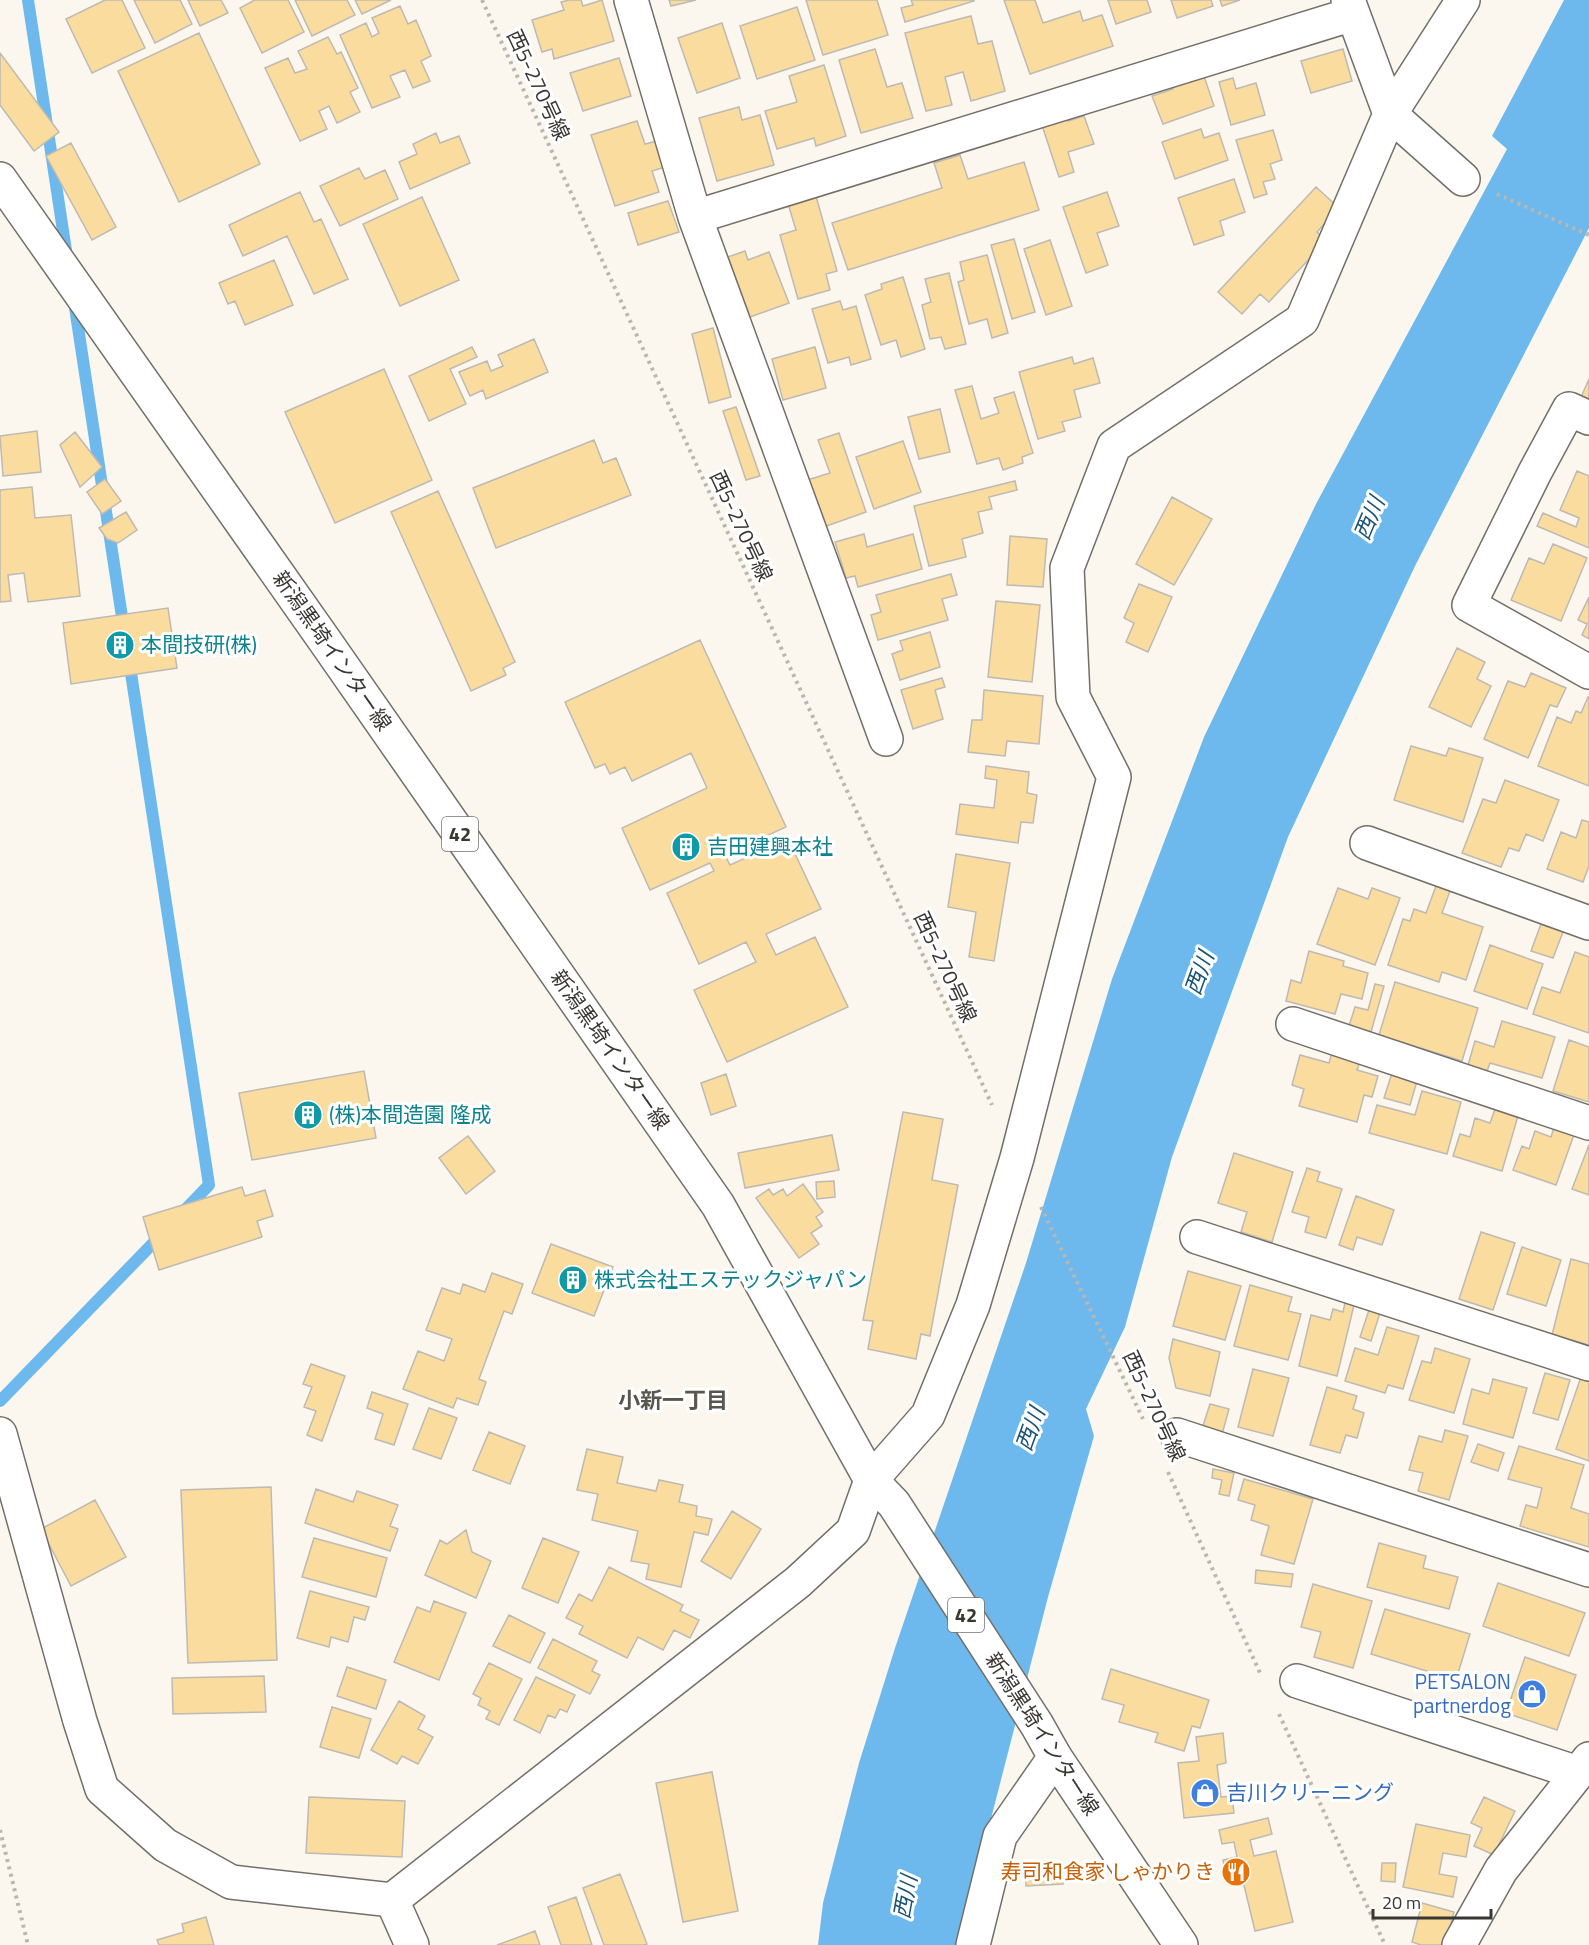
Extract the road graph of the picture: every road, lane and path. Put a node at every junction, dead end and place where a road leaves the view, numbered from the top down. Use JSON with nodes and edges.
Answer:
{"nodes":[{"id":1,"x":482,"y":0,"type":"edge"},
{"id":2,"x":631,"y":0,"type":"edge"},
{"id":3,"x":1463,"y":0,"type":"edge"},
{"id":4,"x":1350,"y":7,"type":"edge"},
{"id":5,"x":1390,"y":114,"type":"junction"},
{"id":6,"x":0,"y":179,"type":"edge"},
{"id":7,"x":1463,"y":179,"type":"joint"},
{"id":8,"x":695,"y":217,"type":"junction"},
{"id":9,"x":1589,"y":235,"type":"edge"},
{"id":10,"x":1589,"y":418,"type":"edge"},
{"id":11,"x":1589,"y":672,"type":"edge"},
{"id":12,"x":886,"y":739,"type":"dead end"},
{"id":13,"x":1367,"y":843,"type":"dead end"},
{"id":14,"x":1589,"y":923,"type":"edge"},
{"id":15,"x":1293,"y":1024,"type":"dead end"},
{"id":16,"x":1589,"y":1123,"type":"edge"},
{"id":17,"x":1017,"y":1158,"type":"junction"},
{"id":18,"x":1197,"y":1237,"type":"dead end"},
{"id":19,"x":1589,"y":1364,"type":"edge"},
{"id":20,"x":1147,"y":1425,"type":"dead end"},
{"id":21,"x":0,"y":1434,"type":"edge"},
{"id":22,"x":1177,"y":1436,"type":"dead end"},
{"id":23,"x":1166,"y":1468,"type":"dead end"},
{"id":24,"x":871,"y":1480,"type":"junction"},
{"id":25,"x":1589,"y":1570,"type":"edge"},
{"id":26,"x":1297,"y":1681,"type":"dead end"},
{"id":27,"x":1265,"y":1684,"type":"dead end"},
{"id":28,"x":1275,"y":1705,"type":"dead end"},
{"id":29,"x":1055,"y":1757,"type":"junction"},
{"id":30,"x":1584,"y":1766,"type":"edge"},
{"id":31,"x":0,"y":1830,"type":"edge"},
{"id":32,"x":392,"y":1899,"type":"junction"},
{"id":33,"x":28,"y":1945,"type":"edge"},
{"id":34,"x":412,"y":1945,"type":"edge"},
{"id":35,"x":973,"y":1945,"type":"edge"},
{"id":36,"x":1181,"y":1945,"type":"edge"},
{"id":37,"x":1385,"y":1945,"type":"edge"},
{"id":38,"x":1459,"y":1945,"type":"edge"}],
"edges":[{"from":1,"to":17,"type":"path","name":"西5-270号線"},
{"from":2,"to":8,"type":"street"},
{"from":3,"to":5,"type":"street"},
{"from":4,"to":5,"type":"street"},
{"from":4,"to":8,"type":"street"},
{"from":5,"to":7,"type":"street"},
{"from":5,"to":17,"type":"street"},
{"from":6,"to":24,"type":"street","name":"新潟黒埼インター線","number":"42"},
{"from":7,"to":9,"type":"path"},
{"from":8,"to":12,"type":"street"},
{"from":10,"to":11,"type":"street"},
{"from":13,"to":14,"type":"street"},
{"from":15,"to":16,"type":"street"},
{"from":17,"to":20,"type":"path","name":"西5-270号線"},
{"from":17,"to":24,"type":"street"},
{"from":18,"to":19,"type":"street"},
{"from":21,"to":32,"type":"street"},
{"from":22,"to":25,"type":"street"},
{"from":23,"to":27,"type":"path","name":"西5-270号線"},
{"from":24,"to":29,"type":"street","name":"新潟黒埼インター線","number":"42"},
{"from":24,"to":32,"type":"street"},
{"from":26,"to":30,"type":"street"},
{"from":28,"to":37,"type":"path"},
{"from":29,"to":35,"type":"street"},
{"from":29,"to":36,"type":"street","name":"新潟黒埼インター線","number":"42"},
{"from":30,"to":38,"type":"street"},
{"from":31,"to":33,"type":"path"},
{"from":32,"to":34,"type":"street"}]}
